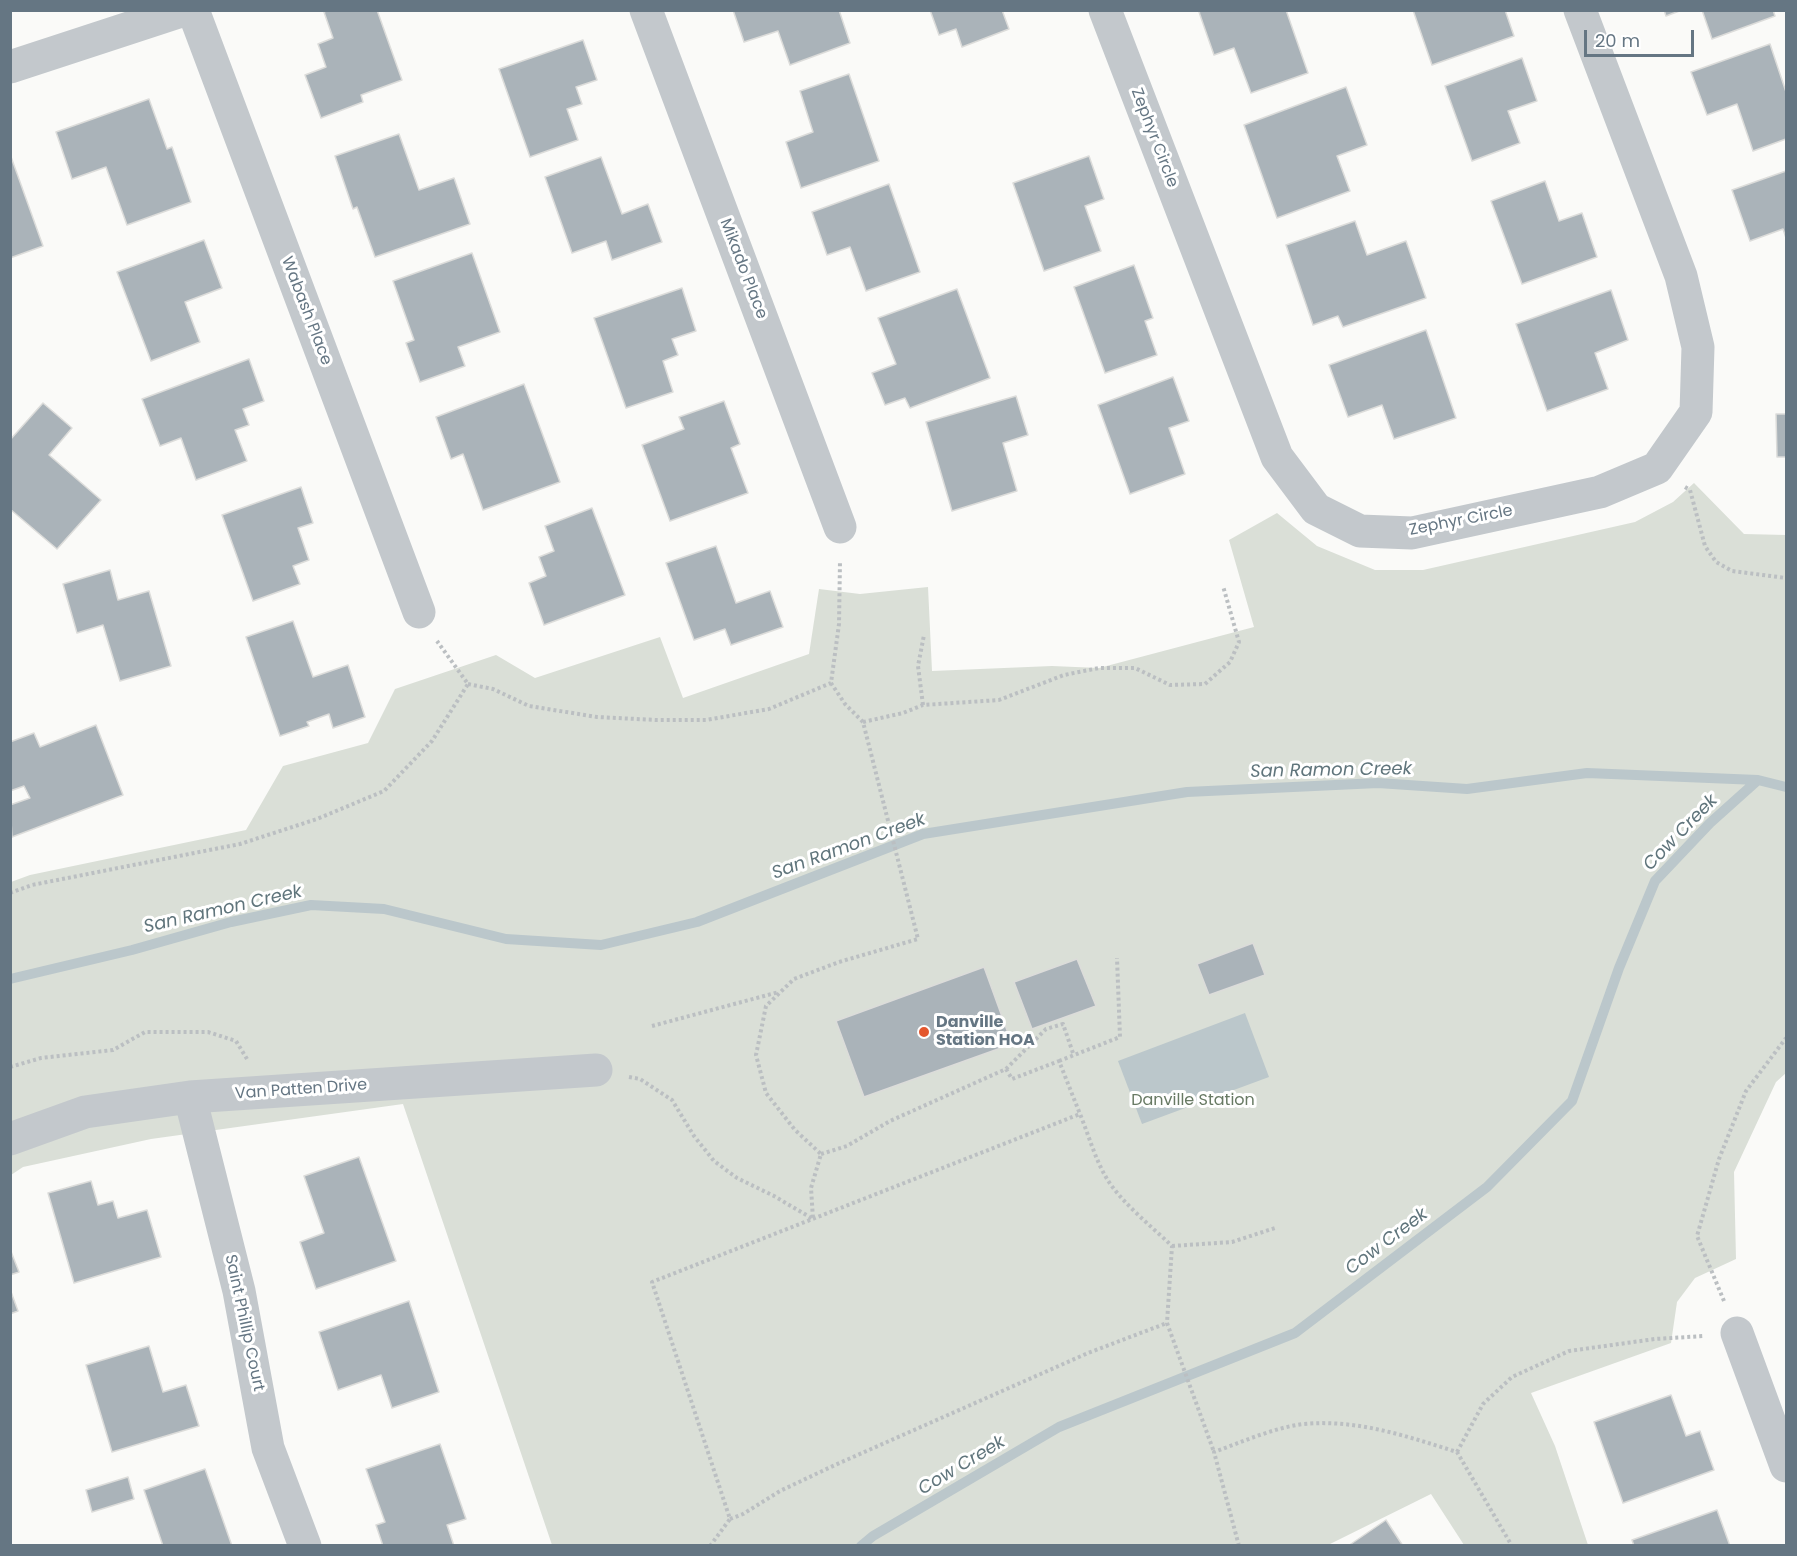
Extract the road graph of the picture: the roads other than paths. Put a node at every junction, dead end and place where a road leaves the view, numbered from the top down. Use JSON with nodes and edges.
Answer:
{"nodes":[{"id":1,"x":184,"y":10,"type":"edge"},
{"id":2,"x":194,"y":10,"type":"edge"},
{"id":3,"x":646,"y":10,"type":"edge"},
{"id":4,"x":1105,"y":10,"type":"edge"},
{"id":5,"x":1580,"y":10,"type":"edge"},
{"id":6,"x":10,"y":67,"type":"edge"},
{"id":7,"x":840,"y":527,"type":"road end"},
{"id":8,"x":419,"y":612,"type":"road end"},
{"id":9,"x":596,"y":1070,"type":"road end"},
{"id":10,"x":190,"y":1097,"type":"junction"},
{"id":11,"x":10,"y":1139,"type":"edge"},
{"id":12,"x":1737,"y":1333,"type":"road end"},
{"id":13,"x":1786,"y":1466,"type":"edge"},
{"id":14,"x":305,"y":1545,"type":"edge"}],
"edges":[{"from":1,"to":6,"type":"street"},
{"from":2,"to":8,"type":"street","name":"Wabash Place"},
{"from":3,"to":7,"type":"street","name":"Mikado Place"},
{"from":4,"to":5,"type":"street","name":"Zephyr Circle"},
{"from":9,"to":10,"type":"street","name":"Van Patten Drive"},
{"from":10,"to":11,"type":"street","name":"Van Patten Drive"},
{"from":10,"to":14,"type":"street","name":"Saint Phillip Court"},
{"from":12,"to":13,"type":"street"}]}
